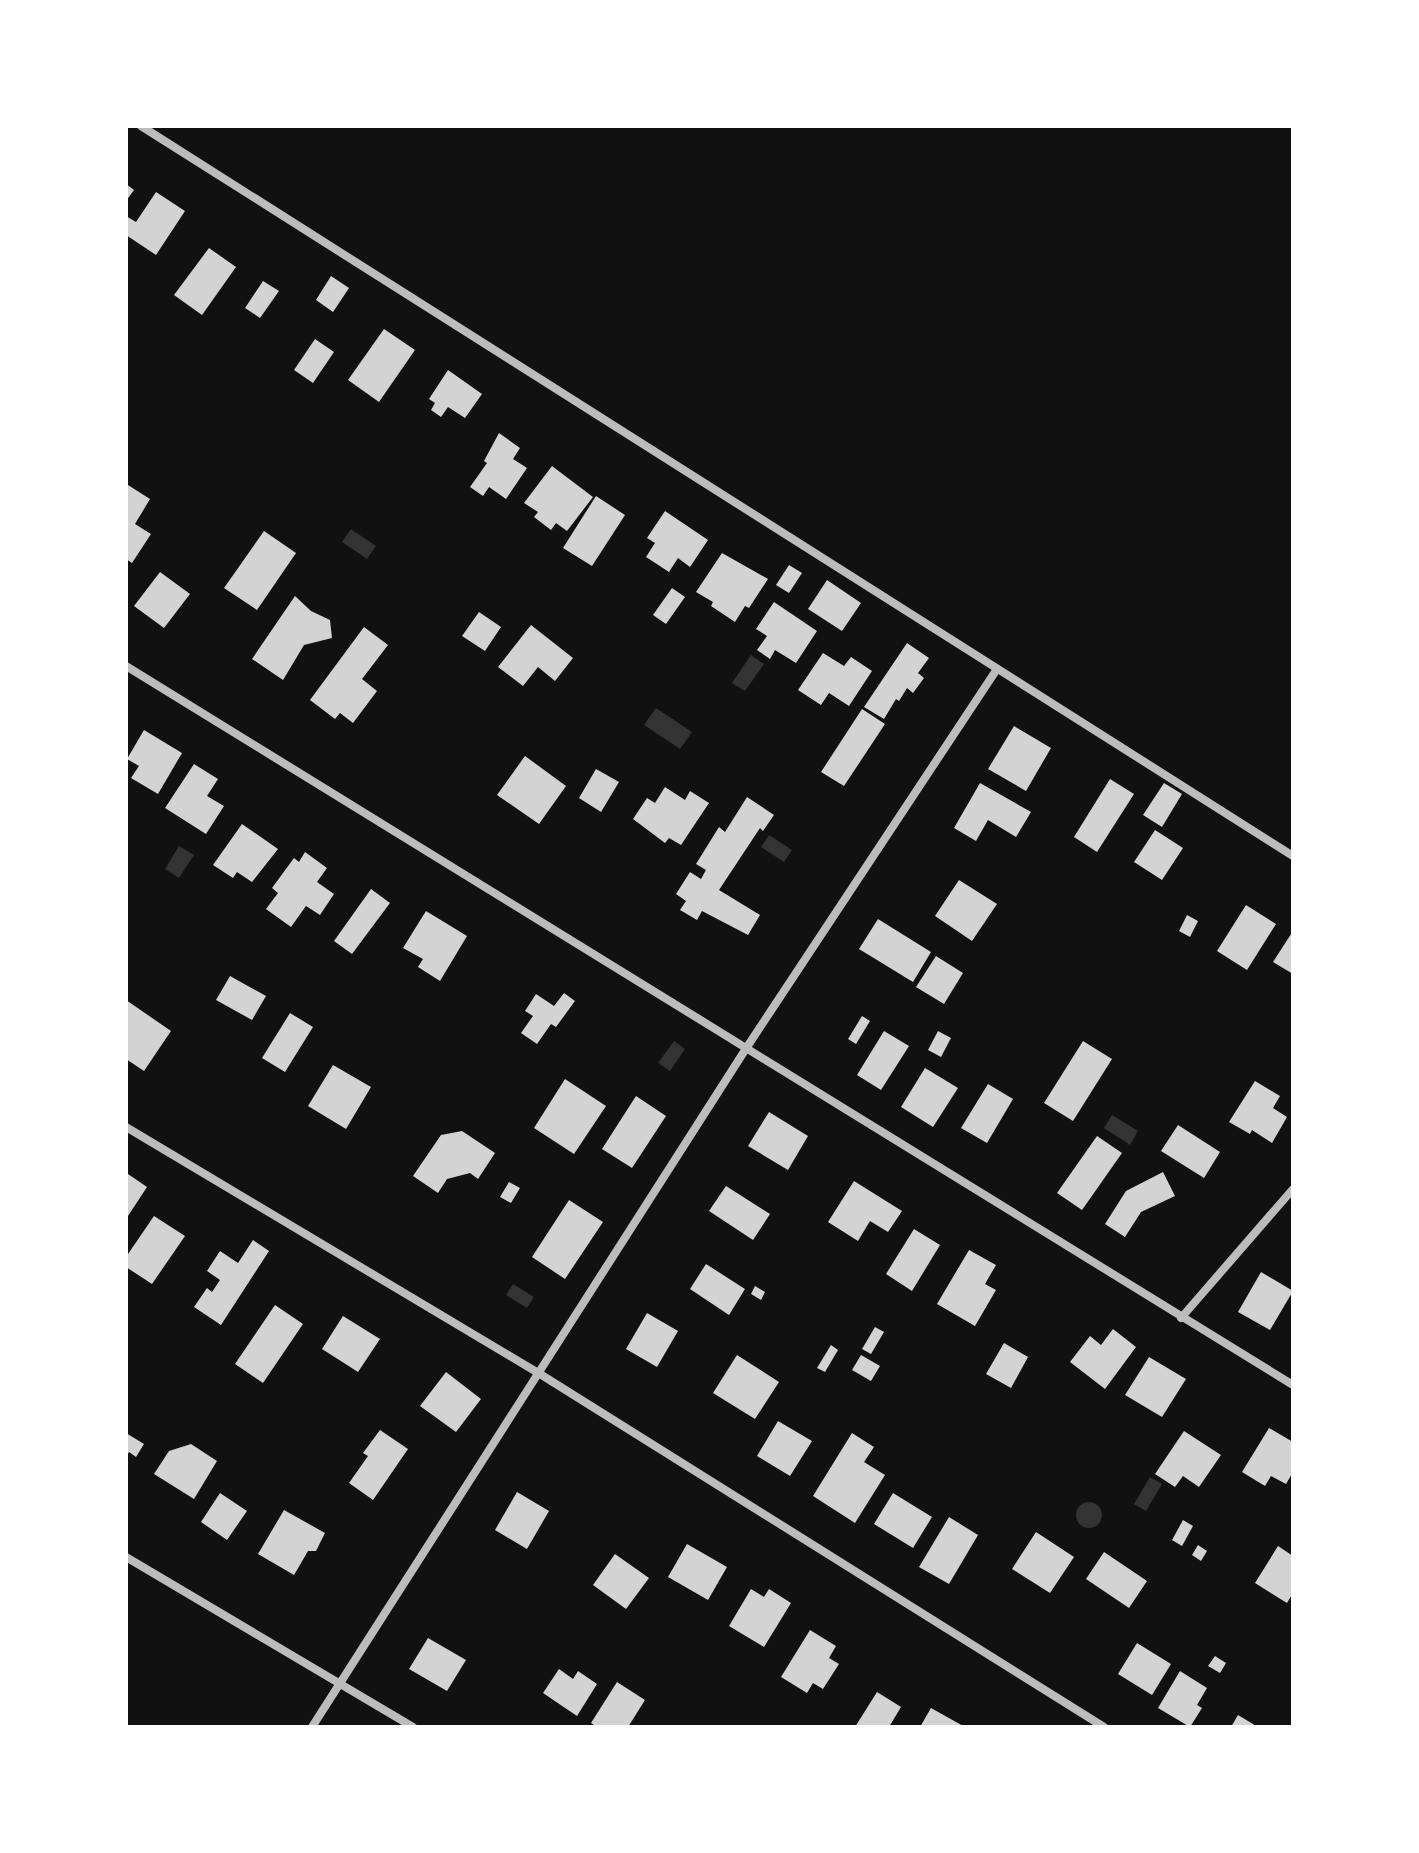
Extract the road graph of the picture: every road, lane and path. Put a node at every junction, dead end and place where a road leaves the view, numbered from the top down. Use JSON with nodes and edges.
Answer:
{"nodes":[{"id":1,"x":141,"y":126,"type":"edge"},
{"id":2,"x":126,"y":666,"type":"edge"},
{"id":3,"x":997,"y":669,"type":"junction"},
{"id":4,"x":1293,"y":856,"type":"edge"},
{"id":5,"x":747,"y":1047,"type":"junction"},
{"id":6,"x":126,"y":1127,"type":"edge"},
{"id":7,"x":1293,"y":1189,"type":"edge"},
{"id":8,"x":1181,"y":1318,"type":"junction"},
{"id":9,"x":540,"y":1374,"type":"junction"},
{"id":10,"x":1293,"y":1385,"type":"edge"},
{"id":11,"x":126,"y":1557,"type":"edge"},
{"id":12,"x":339,"y":1684,"type":"junction"},
{"id":13,"x":312,"y":1727,"type":"edge"},
{"id":14,"x":413,"y":1727,"type":"edge"},
{"id":15,"x":1104,"y":1727,"type":"edge"}],
"edges":[{"from":1,"to":3,"type":"street"},
{"from":2,"to":5,"type":"street"},
{"from":3,"to":4,"type":"street"},
{"from":3,"to":5,"type":"street"},
{"from":5,"to":8,"type":"street"},
{"from":5,"to":9,"type":"street"},
{"from":6,"to":9,"type":"street"},
{"from":7,"to":8,"type":"street"},
{"from":8,"to":10,"type":"street"},
{"from":9,"to":12,"type":"street"},
{"from":9,"to":15,"type":"street"},
{"from":11,"to":12,"type":"street"},
{"from":12,"to":13,"type":"street"},
{"from":12,"to":14,"type":"street"}]}
